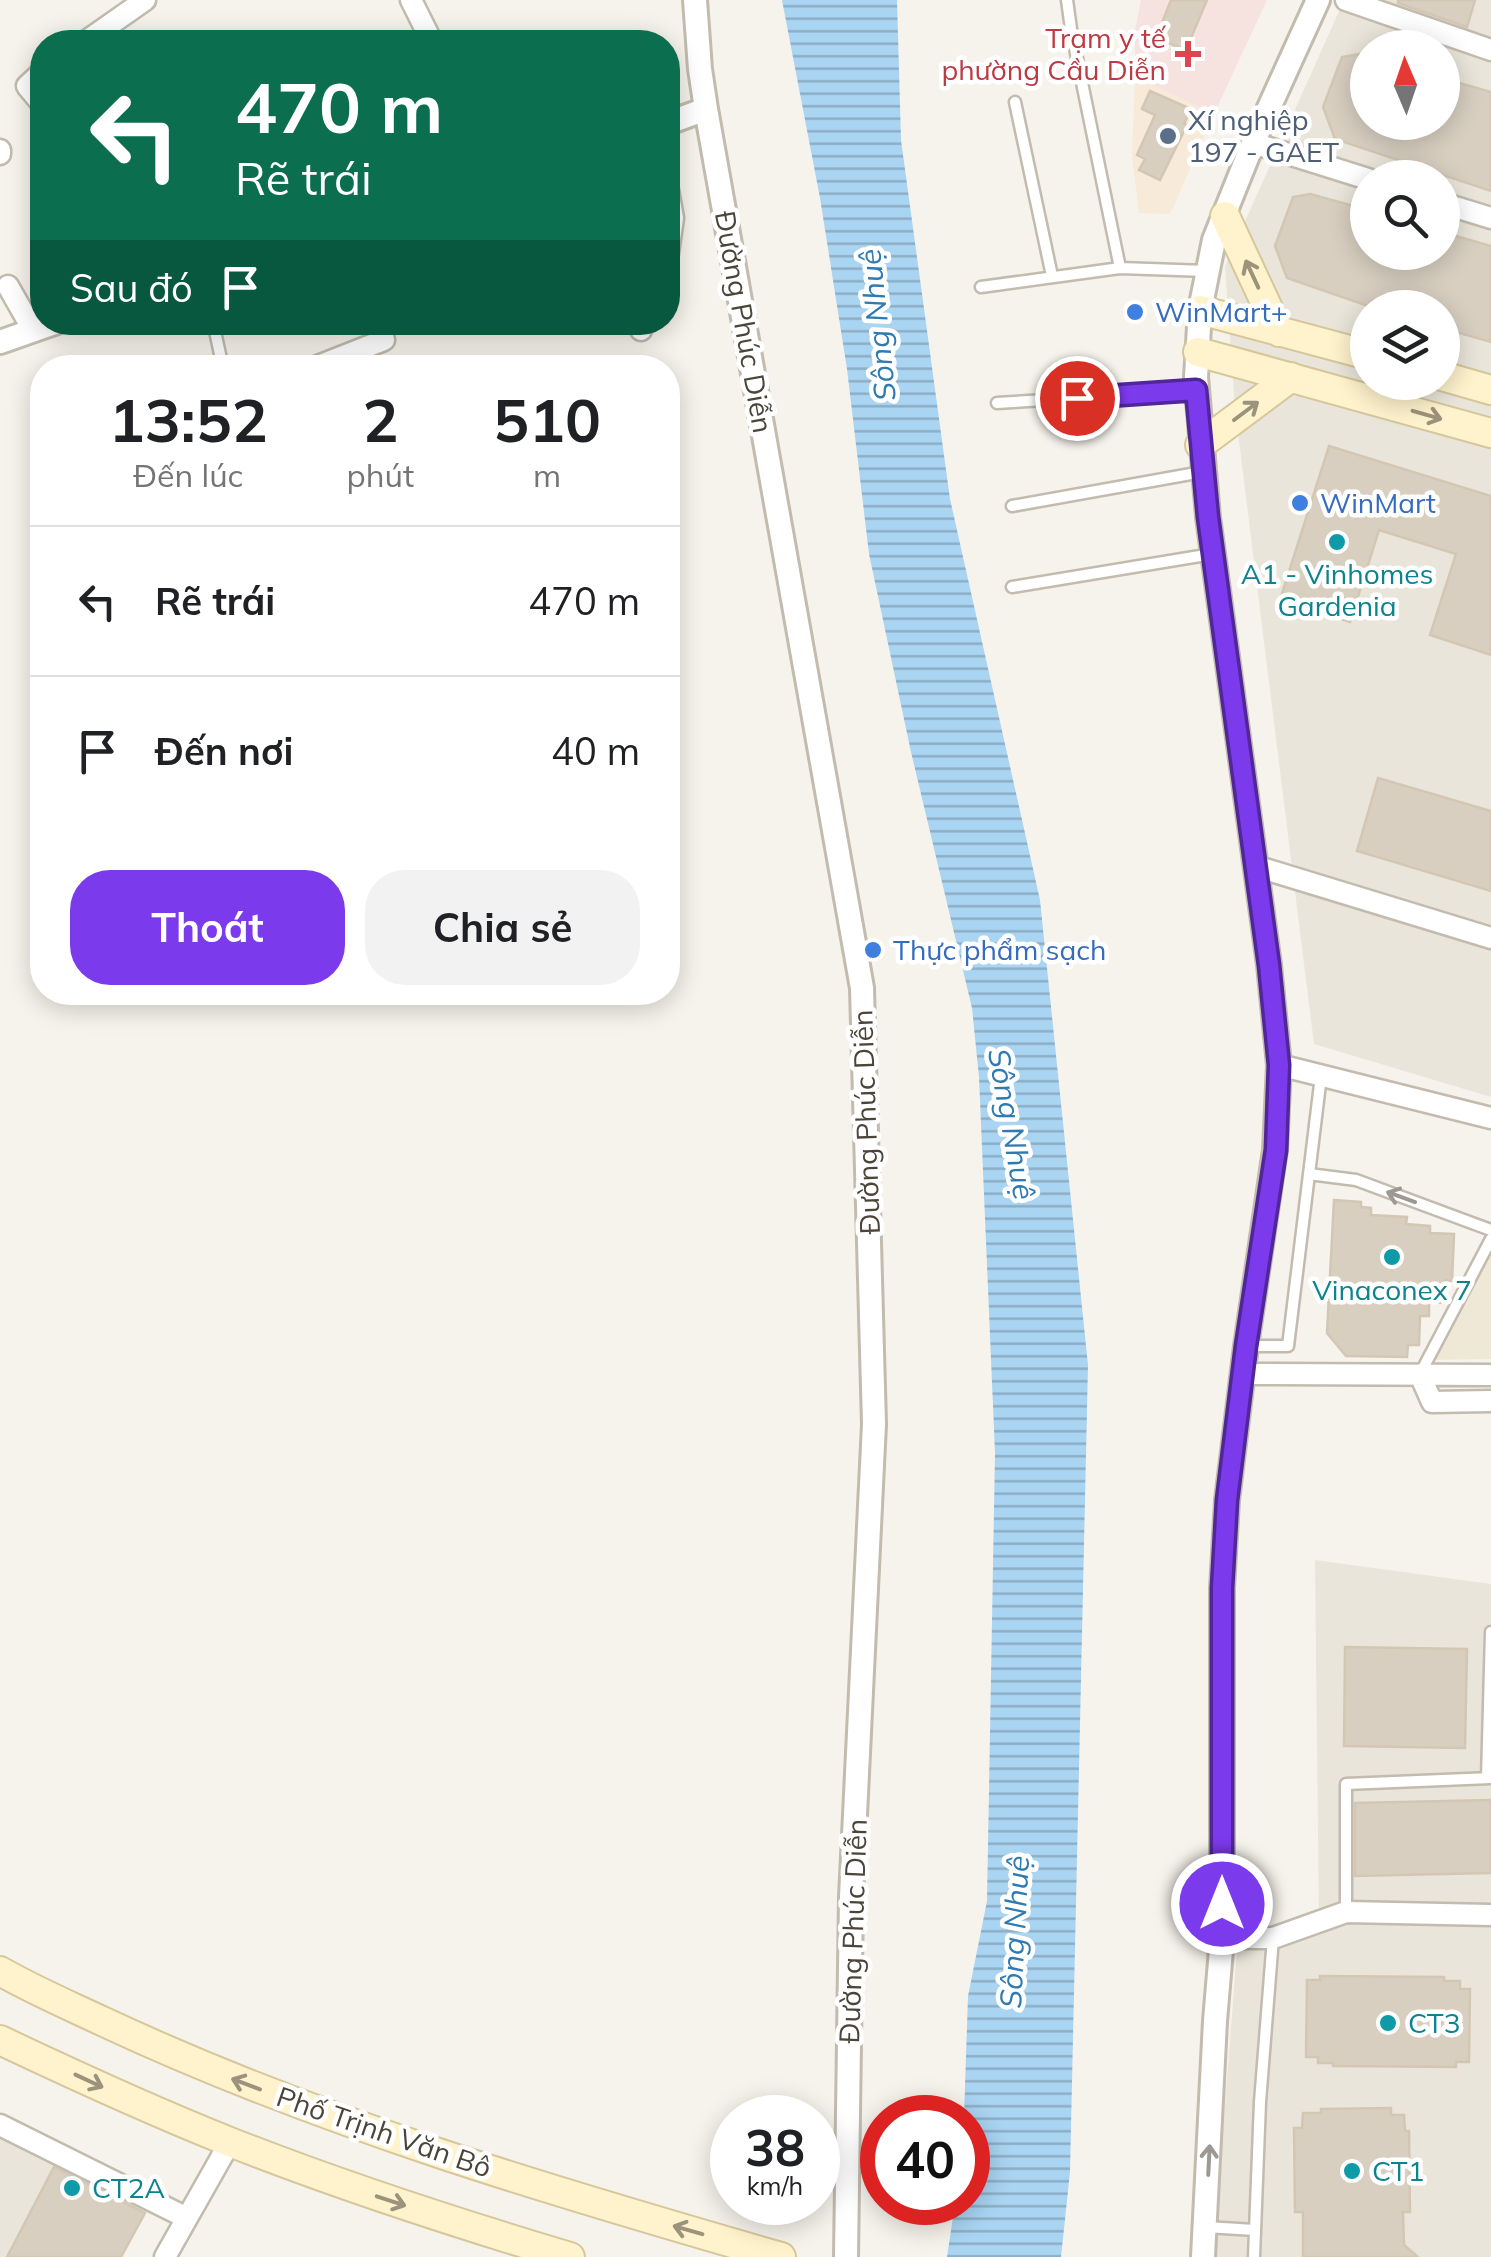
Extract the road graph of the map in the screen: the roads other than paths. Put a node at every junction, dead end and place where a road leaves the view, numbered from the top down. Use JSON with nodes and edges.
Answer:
{"nodes":[{"id":1,"x":144,"y":0,"type":"edge"},
{"id":2,"x":412,"y":0,"type":"edge"},
{"id":3,"x":695,"y":0,"type":"edge"},
{"id":4,"x":1067,"y":0,"type":"edge"},
{"id":5,"x":1318,"y":0,"type":"edge"},
{"id":6,"x":1346,"y":0,"type":"edge"},
{"id":7,"x":102,"y":30,"type":"edge"},
{"id":8,"x":426,"y":30,"type":"edge"},
{"id":9,"x":1491,"y":50,"type":"edge"},
{"id":10,"x":1015,"y":102,"type":"dead end"},
{"id":11,"x":706,"y":110,"type":"junction"},
{"id":12,"x":680,"y":119,"type":"edge"},
{"id":13,"x":1253,"y":143,"type":"junction"},
{"id":14,"x":1350,"y":173,"type":"edge"},
{"id":15,"x":1460,"y":209,"type":"edge"},
{"id":16,"x":1225,"y":216,"type":"junction"},
{"id":17,"x":1491,"y":218,"type":"edge"},
{"id":18,"x":1120,"y":268,"type":"junction"},
{"id":19,"x":1207,"y":271,"type":"junction"},
{"id":20,"x":1052,"y":276,"type":"junction"},
{"id":21,"x":8,"y":286,"type":"dead end"},
{"id":22,"x":981,"y":287,"type":"dead end"},
{"id":23,"x":1200,"y":310,"type":"junction"},
{"id":24,"x":30,"y":325,"type":"edge"},
{"id":25,"x":30,"y":331,"type":"edge"},
{"id":26,"x":1279,"y":332,"type":"junction"},
{"id":27,"x":383,"y":335,"type":"edge"},
{"id":28,"x":2,"y":338,"type":"edge"},
{"id":29,"x":1350,"y":351,"type":"edge"},
{"id":30,"x":1198,"y":352,"type":"junction"},
{"id":31,"x":345,"y":355,"type":"edge"},
{"id":32,"x":1291,"y":377,"type":"junction"},
{"id":33,"x":1460,"y":381,"type":"edge"},
{"id":34,"x":1196,"y":390,"type":"junction"},
{"id":35,"x":1491,"y":390,"type":"edge"},
{"id":36,"x":997,"y":402,"type":"dead end"},
{"id":37,"x":1491,"y":433,"type":"edge"},
{"id":38,"x":1202,"y":459,"type":"junction"},
{"id":39,"x":1012,"y":506,"type":"dead end"},
{"id":40,"x":1213,"y":554,"type":"junction"},
{"id":41,"x":1012,"y":587,"type":"dead end"},
{"id":42,"x":1255,"y":866,"type":"junction"},
{"id":43,"x":1491,"y":938,"type":"edge"},
{"id":44,"x":1279,"y":1065,"type":"junction"},
{"id":45,"x":1321,"y":1076,"type":"junction"},
{"id":46,"x":1491,"y":1118,"type":"edge"},
{"id":47,"x":1309,"y":1174,"type":"junction"},
{"id":48,"x":1491,"y":1230,"type":"edge"},
{"id":49,"x":1491,"y":1238,"type":"edge"},
{"id":50,"x":1246,"y":1346,"type":"junction"},
{"id":51,"x":1288,"y":1346,"type":"junction"},
{"id":52,"x":1242,"y":1374,"type":"junction"},
{"id":53,"x":1420,"y":1374,"type":"junction"},
{"id":54,"x":1491,"y":1375,"type":"edge"},
{"id":55,"x":1291,"y":1376,"type":"junction"},
{"id":56,"x":1491,"y":1401,"type":"edge"},
{"id":57,"x":1491,"y":1632,"type":"edge"},
{"id":58,"x":1489,"y":1778,"type":"edge"},
{"id":59,"x":1346,"y":1912,"type":"junction"},
{"id":60,"x":1491,"y":1915,"type":"edge"},
{"id":61,"x":1222,"y":1938,"type":"junction"},
{"id":62,"x":1274,"y":1938,"type":"junction"},
{"id":63,"x":0,"y":1971,"type":"edge"},
{"id":64,"x":0,"y":2040,"type":"edge"},
{"id":65,"x":0,"y":2125,"type":"edge"},
{"id":66,"x":230,"y":2142,"type":"junction"},
{"id":67,"x":187,"y":2218,"type":"junction"},
{"id":68,"x":1206,"y":2227,"type":"junction"},
{"id":69,"x":1255,"y":2230,"type":"junction"},
{"id":70,"x":165,"y":2257,"type":"edge"},
{"id":71,"x":570,"y":2257,"type":"edge"},
{"id":72,"x":781,"y":2257,"type":"edge"},
{"id":73,"x":846,"y":2257,"type":"edge"},
{"id":74,"x":1203,"y":2257,"type":"edge"},
{"id":75,"x":1254,"y":2257,"type":"edge"}],
"edges":[{"from":1,"to":7,"type":"street"},
{"from":2,"to":8,"type":"street"},
{"from":3,"to":11,"type":"street","name":"Đường Phúc Diễn"},
{"from":4,"to":18,"type":"lane"},
{"from":5,"to":13,"type":"street"},
{"from":6,"to":9,"type":"street"},
{"from":10,"to":20,"type":"lane"},
{"from":11,"to":12,"type":"street"},
{"from":11,"to":73,"type":"street","name":"Đường Phúc Diễn"},
{"from":13,"to":14,"type":"street"},
{"from":13,"to":16,"type":"street"},
{"from":15,"to":17,"type":"street"},
{"from":16,"to":19,"type":"street"},
{"from":26,"to":16,"type":"main road","one_way":true},
{"from":18,"to":19,"type":"lane"},
{"from":18,"to":20,"type":"lane"},
{"from":19,"to":23,"type":"street"},
{"from":20,"to":22,"type":"lane"},
{"from":21,"to":24,"type":"street"},
{"from":23,"to":26,"type":"main road"},
{"from":23,"to":30,"type":"street"},
{"from":25,"to":28,"type":"street"},
{"from":26,"to":29,"type":"main road"},
{"from":27,"to":31,"type":"street"},
{"from":30,"to":32,"type":"main road"},
{"from":30,"to":34,"type":"street"},
{"from":32,"to":37,"type":"main road","one_way":true},
{"from":38,"to":32,"type":"main road","one_way":true},
{"from":33,"to":35,"type":"main road"},
{"from":34,"to":36,"type":"lane"},
{"from":34,"to":38,"type":"street"},
{"from":38,"to":39,"type":"lane"},
{"from":38,"to":40,"type":"street"},
{"from":40,"to":41,"type":"lane"},
{"from":40,"to":42,"type":"street"},
{"from":42,"to":43,"type":"street"},
{"from":42,"to":44,"type":"street"},
{"from":44,"to":45,"type":"street"},
{"from":44,"to":50,"type":"street"},
{"from":45,"to":46,"type":"street"},
{"from":45,"to":47,"type":"lane"},
{"from":48,"to":47,"type":"lane","one_way":true},
{"from":47,"to":51,"type":"lane"},
{"from":49,"to":53,"type":"lane"},
{"from":50,"to":51,"type":"lane"},
{"from":50,"to":52,"type":"street"},
{"from":51,"to":55,"type":"lane"},
{"from":52,"to":55,"type":"street"},
{"from":52,"to":61,"type":"street"},
{"from":53,"to":54,"type":"street"},
{"from":53,"to":55,"type":"street"},
{"from":53,"to":56,"type":"street"},
{"from":57,"to":58,"type":"lane"},
{"from":58,"to":59,"type":"lane"},
{"from":59,"to":60,"type":"street"},
{"from":59,"to":62,"type":"street"},
{"from":61,"to":62,"type":"street"},
{"from":68,"to":61,"type":"street","one_way":true},
{"from":62,"to":69,"type":"lane"},
{"from":72,"to":63,"type":"main road","name":"Phố Trịnh Văn Bô","one_way":true},
{"from":64,"to":66,"type":"main road","one_way":true},
{"from":65,"to":67,"type":"street"},
{"from":66,"to":67,"type":"street"},
{"from":66,"to":71,"type":"main road","one_way":true},
{"from":67,"to":70,"type":"street"},
{"from":68,"to":69,"type":"lane"},
{"from":68,"to":74,"type":"street"},
{"from":69,"to":75,"type":"lane"}]}
